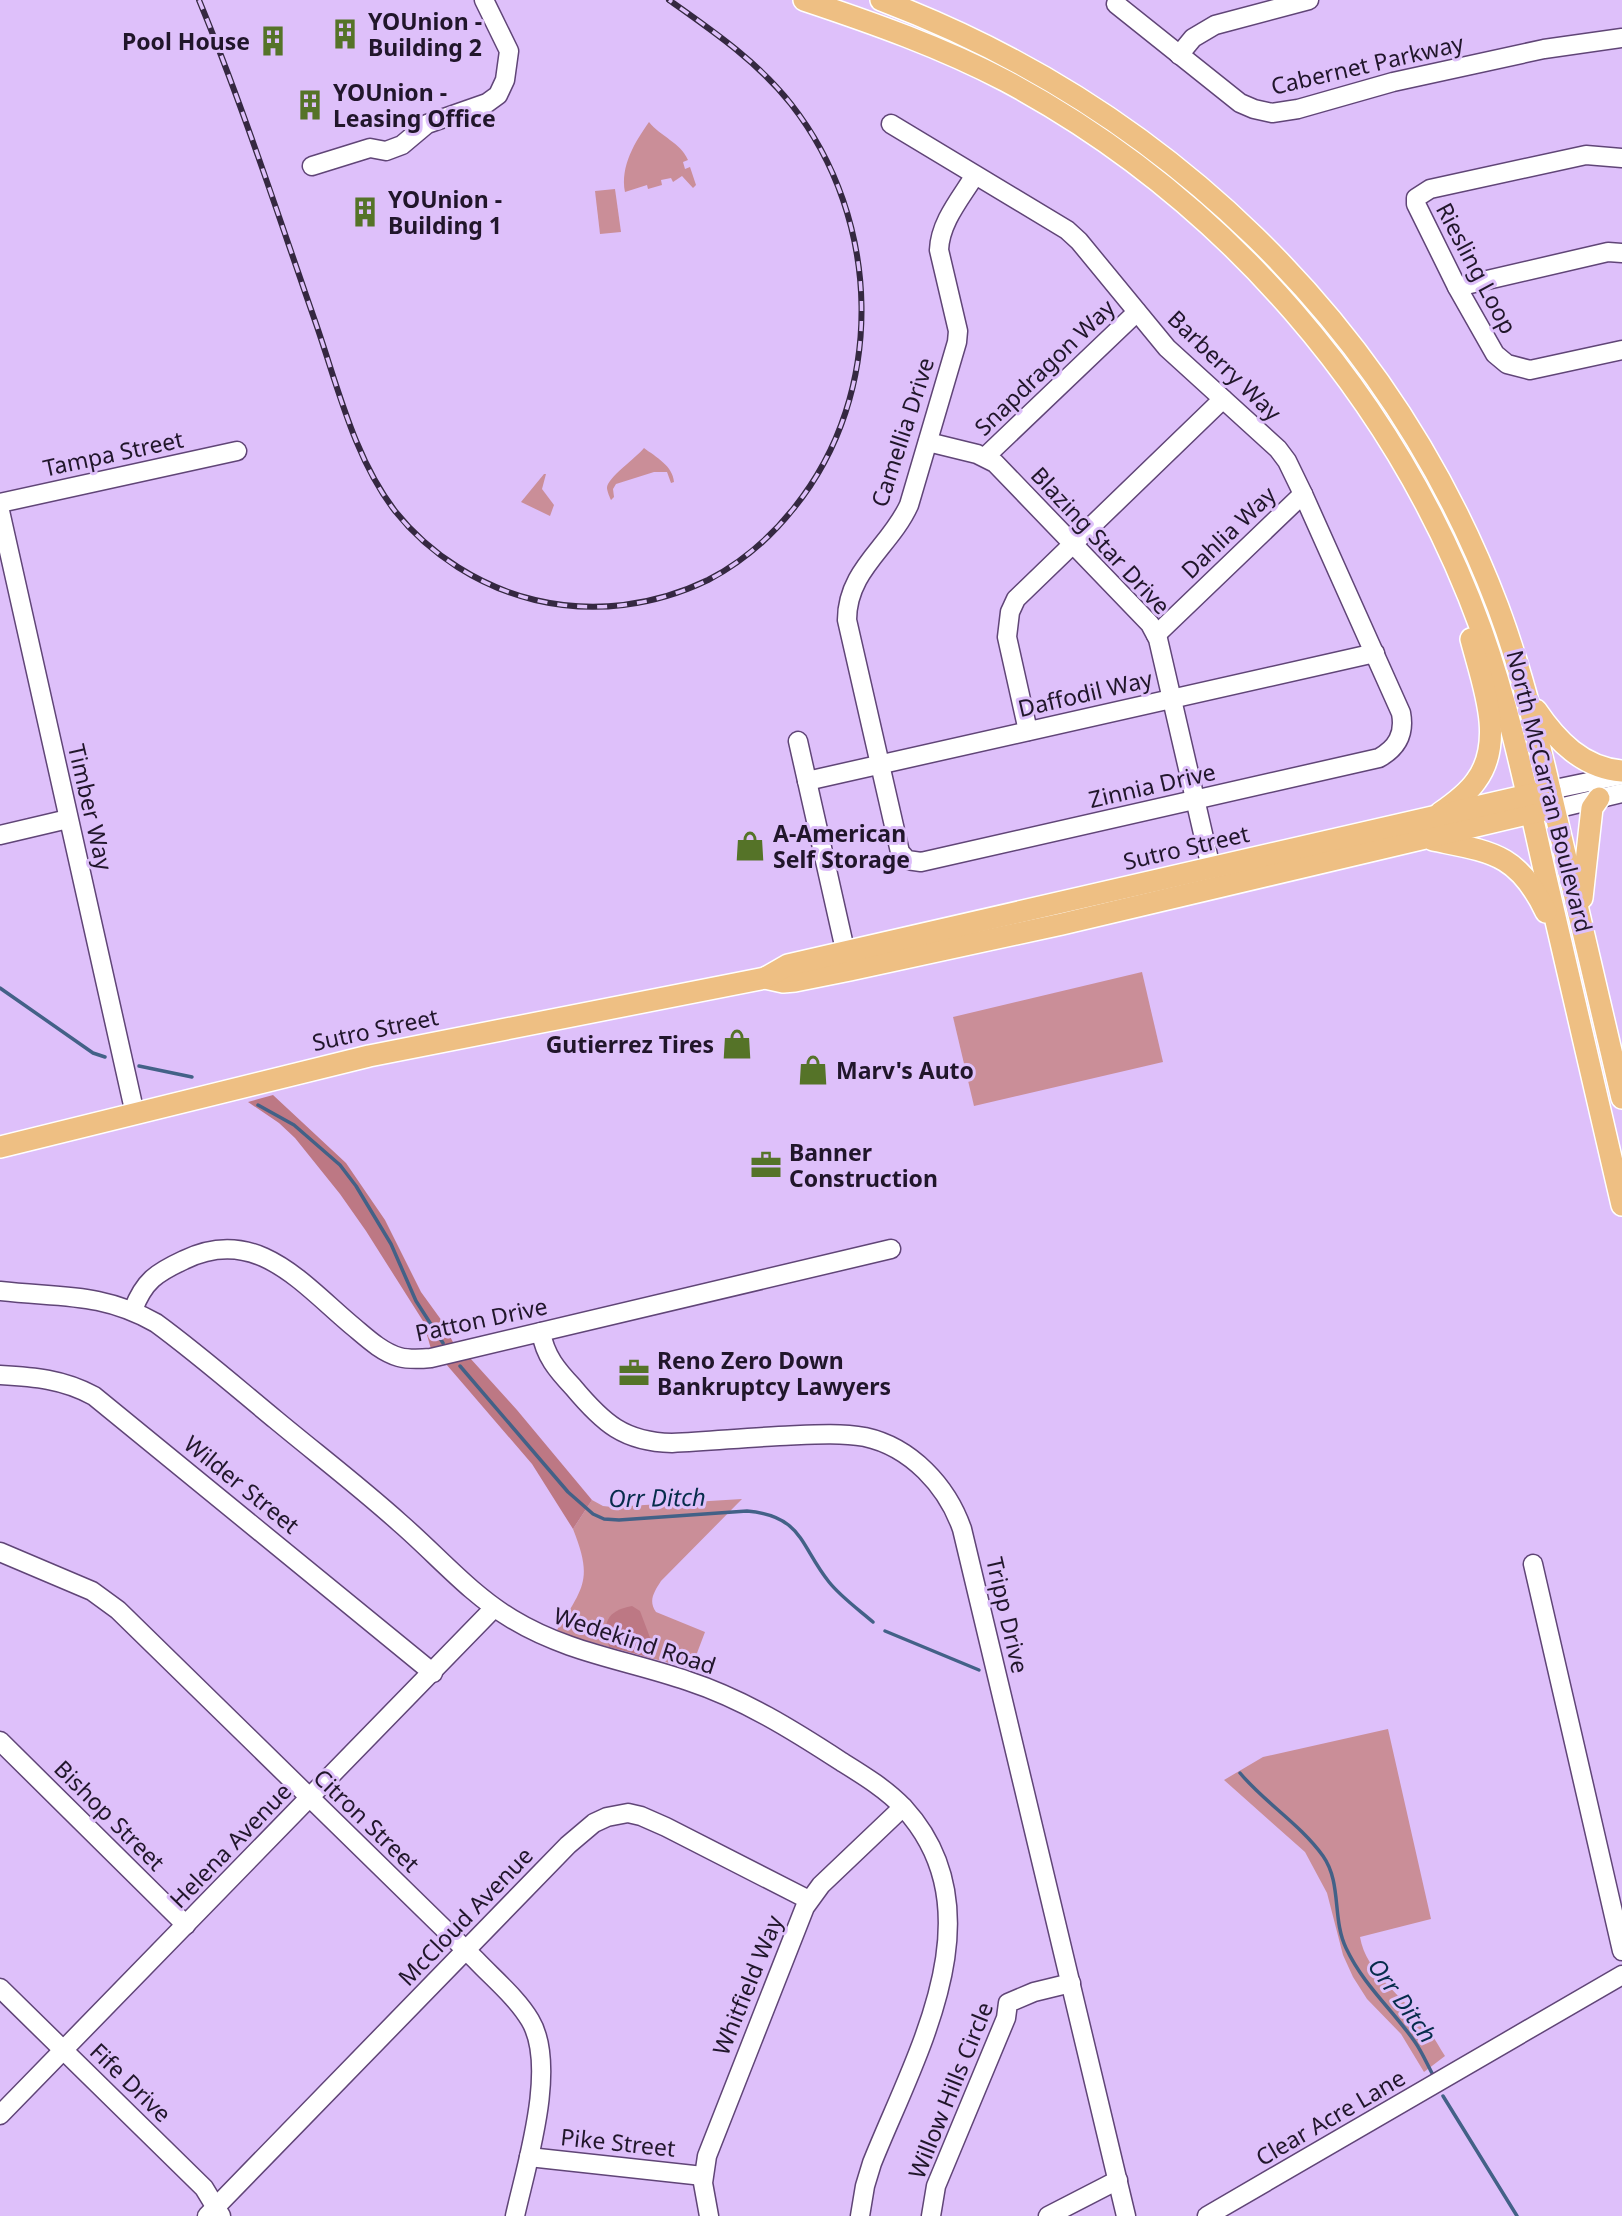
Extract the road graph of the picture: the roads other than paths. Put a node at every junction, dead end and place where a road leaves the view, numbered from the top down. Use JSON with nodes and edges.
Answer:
{"nodes":[{"id":1,"x":484,"y":0,"type":"edge"},
{"id":2,"x":804,"y":0,"type":"edge"},
{"id":3,"x":881,"y":0,"type":"edge"},
{"id":4,"x":1310,"y":0,"type":"edge"},
{"id":5,"x":1116,"y":4,"type":"dead end"},
{"id":6,"x":1622,"y":38,"type":"edge"},
{"id":7,"x":1179,"y":55,"type":"junction"},
{"id":8,"x":891,"y":124,"type":"dead end"},
{"id":9,"x":1622,"y":158,"type":"edge"},
{"id":10,"x":312,"y":166,"type":"dead end"},
{"id":11,"x":975,"y":175,"type":"junction"},
{"id":12,"x":1622,"y":253,"type":"edge"},
{"id":13,"x":1457,"y":287,"type":"junction"},
{"id":14,"x":1137,"y":312,"type":"junction"},
{"id":15,"x":1622,"y":351,"type":"edge"},
{"id":16,"x":1223,"y":399,"type":"junction"},
{"id":17,"x":928,"y":442,"type":"junction"},
{"id":18,"x":237,"y":451,"type":"dead end"},
{"id":19,"x":985,"y":457,"type":"junction"},
{"id":20,"x":1303,"y":494,"type":"junction"},
{"id":21,"x":0,"y":503,"type":"edge"},
{"id":22,"x":0,"y":512,"type":"edge"},
{"id":23,"x":1073,"y":543,"type":"junction"},
{"id":24,"x":1452,"y":559,"type":"junction"},
{"id":25,"x":1156,"y":635,"type":"junction"},
{"id":26,"x":1375,"y":653,"type":"junction"},
{"id":27,"x":1526,"y":690,"type":"junction"},
{"id":28,"x":1172,"y":698,"type":"junction"},
{"id":29,"x":1028,"y":731,"type":"junction"},
{"id":30,"x":1400,"y":738,"type":"joint"},
{"id":31,"x":798,"y":741,"type":"dead end"},
{"id":32,"x":880,"y":765,"type":"junction"},
{"id":33,"x":1622,"y":773,"type":"edge"},
{"id":34,"x":807,"y":781,"type":"junction"},
{"id":35,"x":1622,"y":793,"type":"edge"},
{"id":36,"x":1599,"y":798,"type":"junction"},
{"id":37,"x":1552,"y":799,"type":"junction"},
{"id":38,"x":1195,"y":800,"type":"junction"},
{"id":39,"x":1529,"y":804,"type":"junction"},
{"id":40,"x":1433,"y":817,"type":"junction"},
{"id":41,"x":68,"y":819,"type":"junction"},
{"id":42,"x":0,"y":835,"type":"edge"},
{"id":43,"x":1428,"y":838,"type":"junction"},
{"id":44,"x":1374,"y":840,"type":"junction"},
{"id":45,"x":907,"y":860,"type":"joint"},
{"id":46,"x":1213,"y":878,"type":"junction"},
{"id":47,"x":1581,"y":924,"type":"junction"},
{"id":48,"x":1563,"y":952,"type":"junction"},
{"id":49,"x":848,"y":961,"type":"junction"},
{"id":50,"x":1622,"y":1098,"type":"edge"},
{"id":51,"x":135,"y":1114,"type":"junction"},
{"id":52,"x":0,"y":1147,"type":"edge"},
{"id":53,"x":1622,"y":1205,"type":"edge"},
{"id":54,"x":891,"y":1249,"type":"dead end"},
{"id":55,"x":0,"y":1291,"type":"edge"},
{"id":56,"x":133,"y":1311,"type":"junction"},
{"id":57,"x":541,"y":1332,"type":"junction"},
{"id":58,"x":0,"y":1375,"type":"edge"},
{"id":59,"x":0,"y":1552,"type":"edge"},
{"id":60,"x":1533,"y":1564,"type":"dead end"},
{"id":61,"x":494,"y":1608,"type":"junction"},
{"id":62,"x":433,"y":1673,"type":"junction"},
{"id":63,"x":0,"y":1741,"type":"edge"},
{"id":64,"x":309,"y":1798,"type":"junction"},
{"id":65,"x":903,"y":1807,"type":"junction"},
{"id":66,"x":809,"y":1900,"type":"junction"},
{"id":67,"x":186,"y":1925,"type":"junction"},
{"id":68,"x":466,"y":1950,"type":"junction"},
{"id":69,"x":1622,"y":1951,"type":"edge"},
{"id":70,"x":1622,"y":1975,"type":"edge"},
{"id":71,"x":1070,"y":1983,"type":"junction"},
{"id":72,"x":0,"y":1988,"type":"edge"},
{"id":73,"x":64,"y":2050,"type":"junction"},
{"id":74,"x":0,"y":2116,"type":"edge"},
{"id":75,"x":528,"y":2157,"type":"junction"},
{"id":76,"x":703,"y":2176,"type":"junction"},
{"id":77,"x":1118,"y":2180,"type":"junction"},
{"id":78,"x":215,"y":2213,"type":"edge"},
{"id":79,"x":515,"y":2216,"type":"edge"},
{"id":80,"x":709,"y":2216,"type":"edge"},
{"id":81,"x":860,"y":2216,"type":"edge"},
{"id":82,"x":931,"y":2216,"type":"edge"},
{"id":83,"x":1048,"y":2216,"type":"edge"},
{"id":84,"x":1126,"y":2216,"type":"edge"},
{"id":85,"x":1207,"y":2216,"type":"edge"}],
"edges":[{"from":1,"to":10,"type":"street"},
{"from":2,"to":24,"type":"main road","name":"North McCarran Boulevard"},
{"from":3,"to":27,"type":"main road","name":"North McCarran Boulevard"},
{"from":4,"to":7,"type":"street"},
{"from":5,"to":7,"type":"street","name":"Cabernet Parkway"},
{"from":6,"to":7,"type":"street","name":"Cabernet Parkway"},
{"from":8,"to":11,"type":"street","name":"Barberry Way"},
{"from":9,"to":13,"type":"street","name":"Riesling Loop"},
{"from":11,"to":14,"type":"street","name":"Barberry Way"},
{"from":11,"to":17,"type":"street","name":"Camellia Drive"},
{"from":12,"to":13,"type":"street"},
{"from":13,"to":15,"type":"street","name":"Riesling Loop"},
{"from":14,"to":16,"type":"street","name":"Barberry Way"},
{"from":14,"to":19,"type":"street","name":"Snapdragon Way"},
{"from":16,"to":20,"type":"street","name":"Barberry Way"},
{"from":16,"to":23,"type":"street"},
{"from":17,"to":19,"type":"street","name":"Blazing Star Drive"},
{"from":17,"to":32,"type":"street","name":"Camellia Drive"},
{"from":18,"to":21,"type":"street","name":"Tampa Street"},
{"from":19,"to":23,"type":"street","name":"Blazing Star Drive"},
{"from":20,"to":25,"type":"street","name":"Dahlia Way"},
{"from":20,"to":26,"type":"street","name":"Barberry Way"},
{"from":22,"to":41,"type":"street","name":"Timber Way"},
{"from":23,"to":25,"type":"street","name":"Blazing Star Drive"},
{"from":23,"to":29,"type":"street"},
{"from":24,"to":39,"type":"main road","name":"North McCarran Boulevard"},
{"from":24,"to":40,"type":"main road"},
{"from":25,"to":28,"type":"street","name":"Blazing Star Drive"},
{"from":26,"to":28,"type":"street","name":"Daffodil Way"},
{"from":26,"to":30,"type":"street","name":"Barberry Way"},
{"from":27,"to":33,"type":"main road"},
{"from":27,"to":37,"type":"main road","name":"North McCarran Boulevard"},
{"from":28,"to":29,"type":"street","name":"Daffodil Way"},
{"from":28,"to":38,"type":"street","name":"Blazing Star Drive"},
{"from":29,"to":32,"type":"street","name":"Daffodil Way"},
{"from":30,"to":38,"type":"street","name":"Zinnia Drive"},
{"from":31,"to":34,"type":"street"},
{"from":32,"to":34,"type":"street","name":"Daffodil Way"},
{"from":32,"to":45,"type":"street","name":"Camellia Drive"},
{"from":33,"to":37,"type":"street","name":"Sutro Street"},
{"from":34,"to":49,"type":"street"},
{"from":35,"to":36,"type":"street","name":"Sutro Street"},
{"from":36,"to":37,"type":"street","name":"Sutro Street"},
{"from":36,"to":47,"type":"main road"},
{"from":37,"to":39,"type":"main road","name":"Sutro Street"},
{"from":37,"to":47,"type":"main road","name":"North McCarran Boulevard"},
{"from":38,"to":45,"type":"street","name":"Zinnia Drive"},
{"from":38,"to":46,"type":"street","name":"Blazing Star Drive"},
{"from":39,"to":40,"type":"main road","name":"Sutro Street"},
{"from":39,"to":43,"type":"main road","name":"Sutro Street"},
{"from":39,"to":48,"type":"main road","name":"North McCarran Boulevard"},
{"from":40,"to":44,"type":"main road","name":"Sutro Street"},
{"from":41,"to":42,"type":"street"},
{"from":41,"to":51,"type":"street","name":"Timber Way"},
{"from":43,"to":44,"type":"main road","name":"Sutro Street"},
{"from":43,"to":48,"type":"main road"},
{"from":44,"to":46,"type":"main road","name":"Sutro Street"},
{"from":46,"to":49,"type":"main road","name":"Sutro Street"},
{"from":47,"to":50,"type":"main road","name":"North McCarran Boulevard"},
{"from":48,"to":53,"type":"main road","name":"North McCarran Boulevard"},
{"from":49,"to":51,"type":"main road","name":"Sutro Street"},
{"from":51,"to":52,"type":"main road","name":"Sutro Street"},
{"from":54,"to":57,"type":"street","name":"Patton Drive"},
{"from":55,"to":56,"type":"street","name":"Wedekind Road"},
{"from":56,"to":57,"type":"street","name":"Patton Drive"},
{"from":56,"to":61,"type":"street","name":"Wedekind Road"},
{"from":57,"to":71,"type":"street","name":"Tripp Drive"},
{"from":58,"to":62,"type":"street","name":"Wilder Street"},
{"from":59,"to":64,"type":"street","name":"Citron Street"},
{"from":60,"to":69,"type":"street"},
{"from":61,"to":62,"type":"street","name":"Helena Avenue"},
{"from":61,"to":65,"type":"street","name":"Wedekind Road"},
{"from":62,"to":64,"type":"street","name":"Helena Avenue"},
{"from":63,"to":67,"type":"street","name":"Bishop Street"},
{"from":64,"to":67,"type":"street","name":"Helena Avenue"},
{"from":64,"to":68,"type":"street","name":"Citron Street"},
{"from":65,"to":66,"type":"street","name":"Whitfield Way"},
{"from":65,"to":81,"type":"street","name":"Wedekind Road"},
{"from":66,"to":68,"type":"street","name":"McCloud Avenue"},
{"from":66,"to":76,"type":"street","name":"Whitfield Way"},
{"from":67,"to":73,"type":"street","name":"Helena Avenue"},
{"from":68,"to":75,"type":"street","name":"Citron Street"},
{"from":68,"to":78,"type":"street","name":"McCloud Avenue"},
{"from":70,"to":85,"type":"street","name":"Clear Acre Lane"},
{"from":71,"to":77,"type":"street","name":"Tripp Drive"},
{"from":71,"to":82,"type":"street","name":"Willow Hills Circle"},
{"from":72,"to":73,"type":"street","name":"Fife Drive"},
{"from":73,"to":74,"type":"street","name":"Helena Avenue"},
{"from":73,"to":78,"type":"street","name":"Fife Drive"},
{"from":75,"to":76,"type":"street","name":"Pike Street"},
{"from":75,"to":79,"type":"street","name":"Citron Street"},
{"from":76,"to":80,"type":"street","name":"Whitfield Way"},
{"from":77,"to":83,"type":"street"},
{"from":77,"to":84,"type":"street","name":"Tripp Drive"}]}
